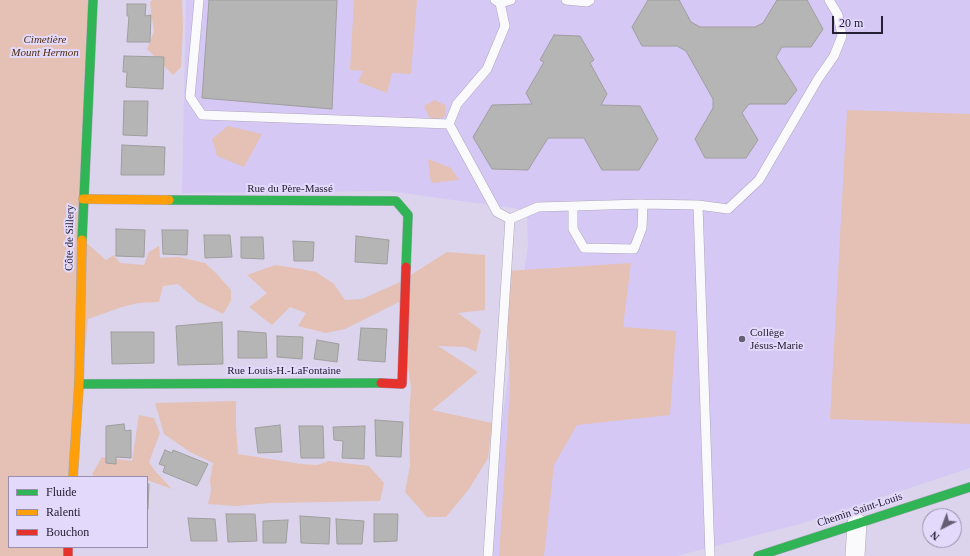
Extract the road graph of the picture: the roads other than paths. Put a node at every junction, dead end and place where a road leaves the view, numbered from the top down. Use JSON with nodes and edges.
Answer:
{"nodes":[{"id":1,"x":93,"y":0,"type":"edge"},
{"id":2,"x":199,"y":0,"type":"edge"},
{"id":3,"x":511,"y":0,"type":"edge"},
{"id":4,"x":566,"y":0,"type":"edge"},
{"id":5,"x":590,"y":0,"type":"edge"},
{"id":6,"x":829,"y":0,"type":"edge"},
{"id":7,"x":498,"y":2,"type":"edge"},
{"id":8,"x":449,"y":124,"type":"junction"},
{"id":9,"x":83,"y":200,"type":"junction"},
{"id":10,"x":643,"y":204,"type":"junction"},
{"id":11,"x":698,"y":205,"type":"junction"},
{"id":12,"x":573,"y":206,"type":"junction"},
{"id":13,"x":510,"y":219,"type":"junction"},
{"id":14,"x":406,"y":297,"type":"joint"},
{"id":15,"x":79,"y":384,"type":"junction"},
{"id":16,"x":73,"y":476,"type":"edge"},
{"id":17,"x":970,"y":487,"type":"edge"},
{"id":18,"x":857,"y":523,"type":"junction"},
{"id":19,"x":488,"y":556,"type":"edge"},
{"id":20,"x":710,"y":556,"type":"edge"},
{"id":21,"x":758,"y":556,"type":"edge"},
{"id":22,"x":855,"y":556,"type":"edge"}],
"edges":[{"from":1,"to":9,"type":"street","name":"Côte de Sillery"},
{"from":2,"to":8,"type":"lane"},
{"from":3,"to":7,"type":"lane"},
{"from":4,"to":5,"type":"lane"},
{"from":6,"to":11,"type":"lane"},
{"from":7,"to":8,"type":"lane"},
{"from":8,"to":13,"type":"lane"},
{"from":9,"to":14,"type":"street","name":"Rue du Père-Massé"},
{"from":9,"to":15,"type":"street","name":"Côte de Sillery"},
{"from":10,"to":11,"type":"lane"},
{"from":10,"to":12,"type":"lane"},
{"from":10,"to":12,"type":"lane"},
{"from":11,"to":20,"type":"lane"},
{"from":12,"to":13,"type":"lane"},
{"from":13,"to":19,"type":"lane"},
{"from":14,"to":15,"type":"street","name":"Rue Louis-H.-LaFontaine"},
{"from":15,"to":16,"type":"street","name":"Côte de Sillery"},
{"from":17,"to":18,"type":"street","name":"Chemin Saint-Louis"},
{"from":18,"to":21,"type":"street","name":"Chemin Saint-Louis"},
{"from":18,"to":22,"type":"street"}]}
